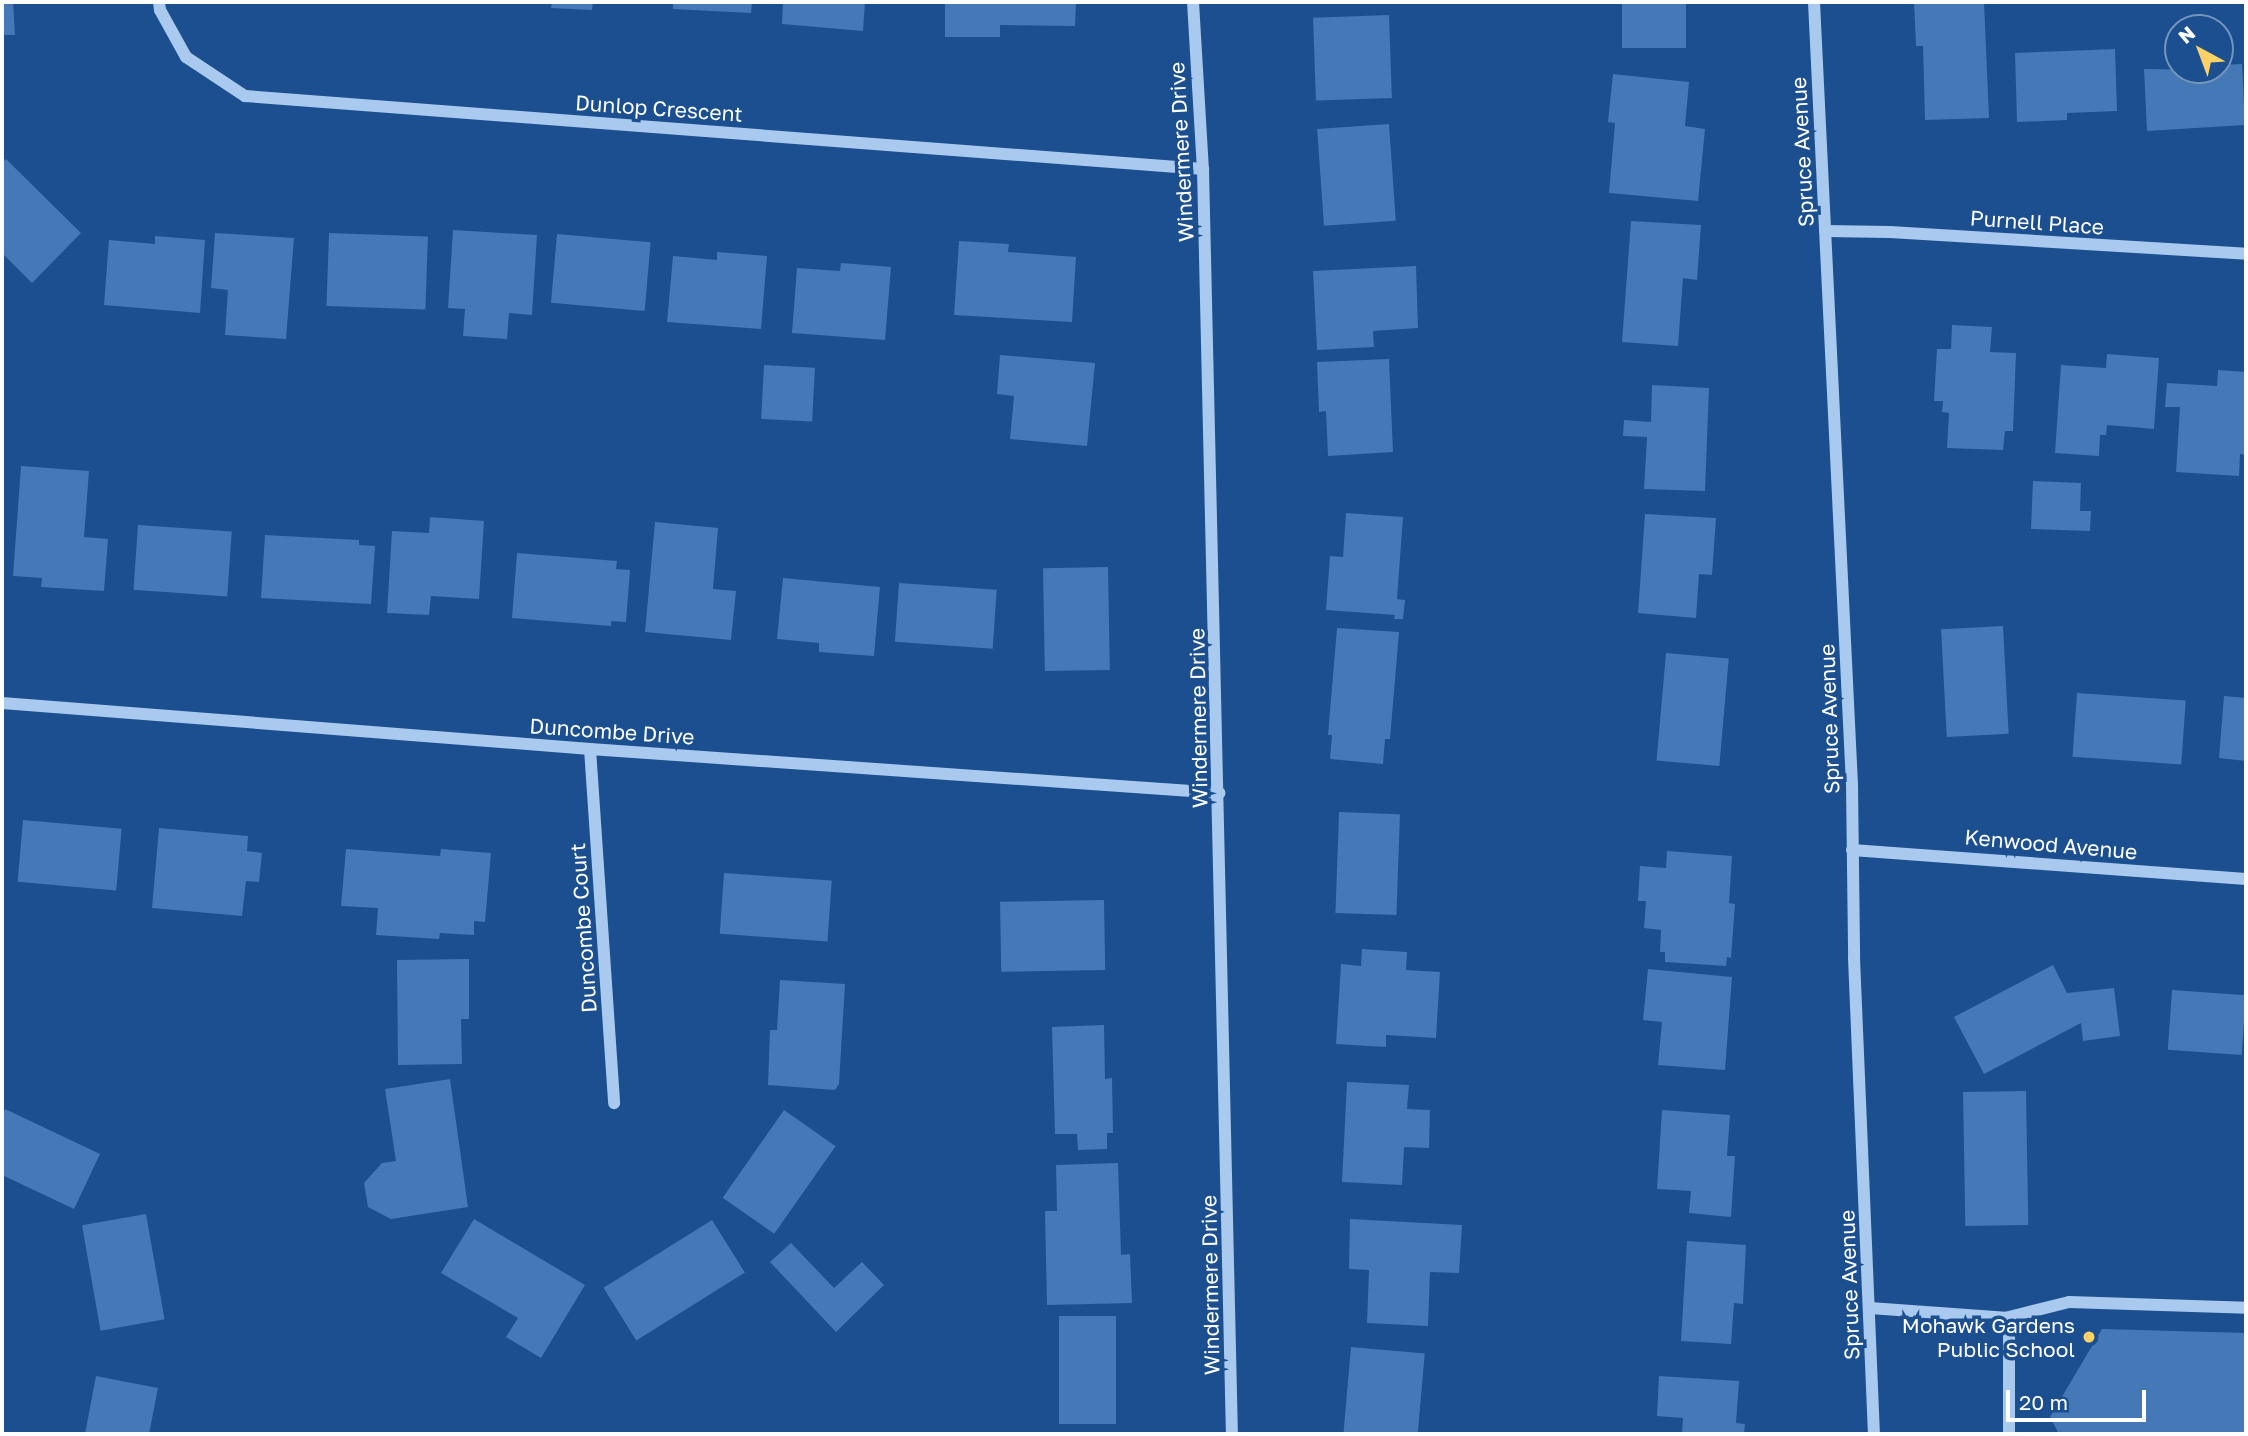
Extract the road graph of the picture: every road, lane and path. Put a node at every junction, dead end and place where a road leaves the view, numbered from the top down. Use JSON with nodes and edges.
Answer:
{"nodes":[{"id":1,"x":159,"y":2,"type":"edge"},
{"id":2,"x":1193,"y":2,"type":"edge"},
{"id":3,"x":1814,"y":2,"type":"edge"},
{"id":4,"x":1203,"y":169,"type":"junction"},
{"id":5,"x":1825,"y":231,"type":"junction"},
{"id":6,"x":2246,"y":254,"type":"edge"},
{"id":7,"x":2,"y":703,"type":"edge"},
{"id":8,"x":590,"y":749,"type":"junction"},
{"id":9,"x":1219,"y":793,"type":"junction"},
{"id":10,"x":1852,"y":850,"type":"junction"},
{"id":11,"x":2246,"y":879,"type":"edge"},
{"id":12,"x":614,"y":1103,"type":"dead end"},
{"id":13,"x":1870,"y":1308,"type":"junction"},
{"id":14,"x":2246,"y":1308,"type":"edge"},
{"id":15,"x":2006,"y":1318,"type":"junction"},
{"id":16,"x":1232,"y":1434,"type":"edge"},
{"id":17,"x":1874,"y":1434,"type":"edge"},
{"id":18,"x":2010,"y":1434,"type":"edge"}],
"edges":[{"from":1,"to":4,"type":"street","name":"Dunlop Crescent"},
{"from":2,"to":4,"type":"street","name":"Windermere Drive"},
{"from":3,"to":5,"type":"street","name":"Spruce Avenue"},
{"from":4,"to":9,"type":"street","name":"Windermere Drive"},
{"from":5,"to":6,"type":"street","name":"Purnell Place"},
{"from":5,"to":10,"type":"street","name":"Spruce Avenue"},
{"from":7,"to":8,"type":"street","name":"Duncombe Drive"},
{"from":8,"to":9,"type":"street","name":"Duncombe Drive"},
{"from":8,"to":12,"type":"street","name":"Duncombe Court"},
{"from":9,"to":16,"type":"street","name":"Windermere Drive"},
{"from":10,"to":11,"type":"street","name":"Kenwood Avenue"},
{"from":10,"to":13,"type":"street","name":"Spruce Avenue"},
{"from":13,"to":15,"type":"street"},
{"from":13,"to":17,"type":"street","name":"Spruce Avenue"},
{"from":14,"to":15,"type":"street"},
{"from":15,"to":18,"type":"street"}]}
